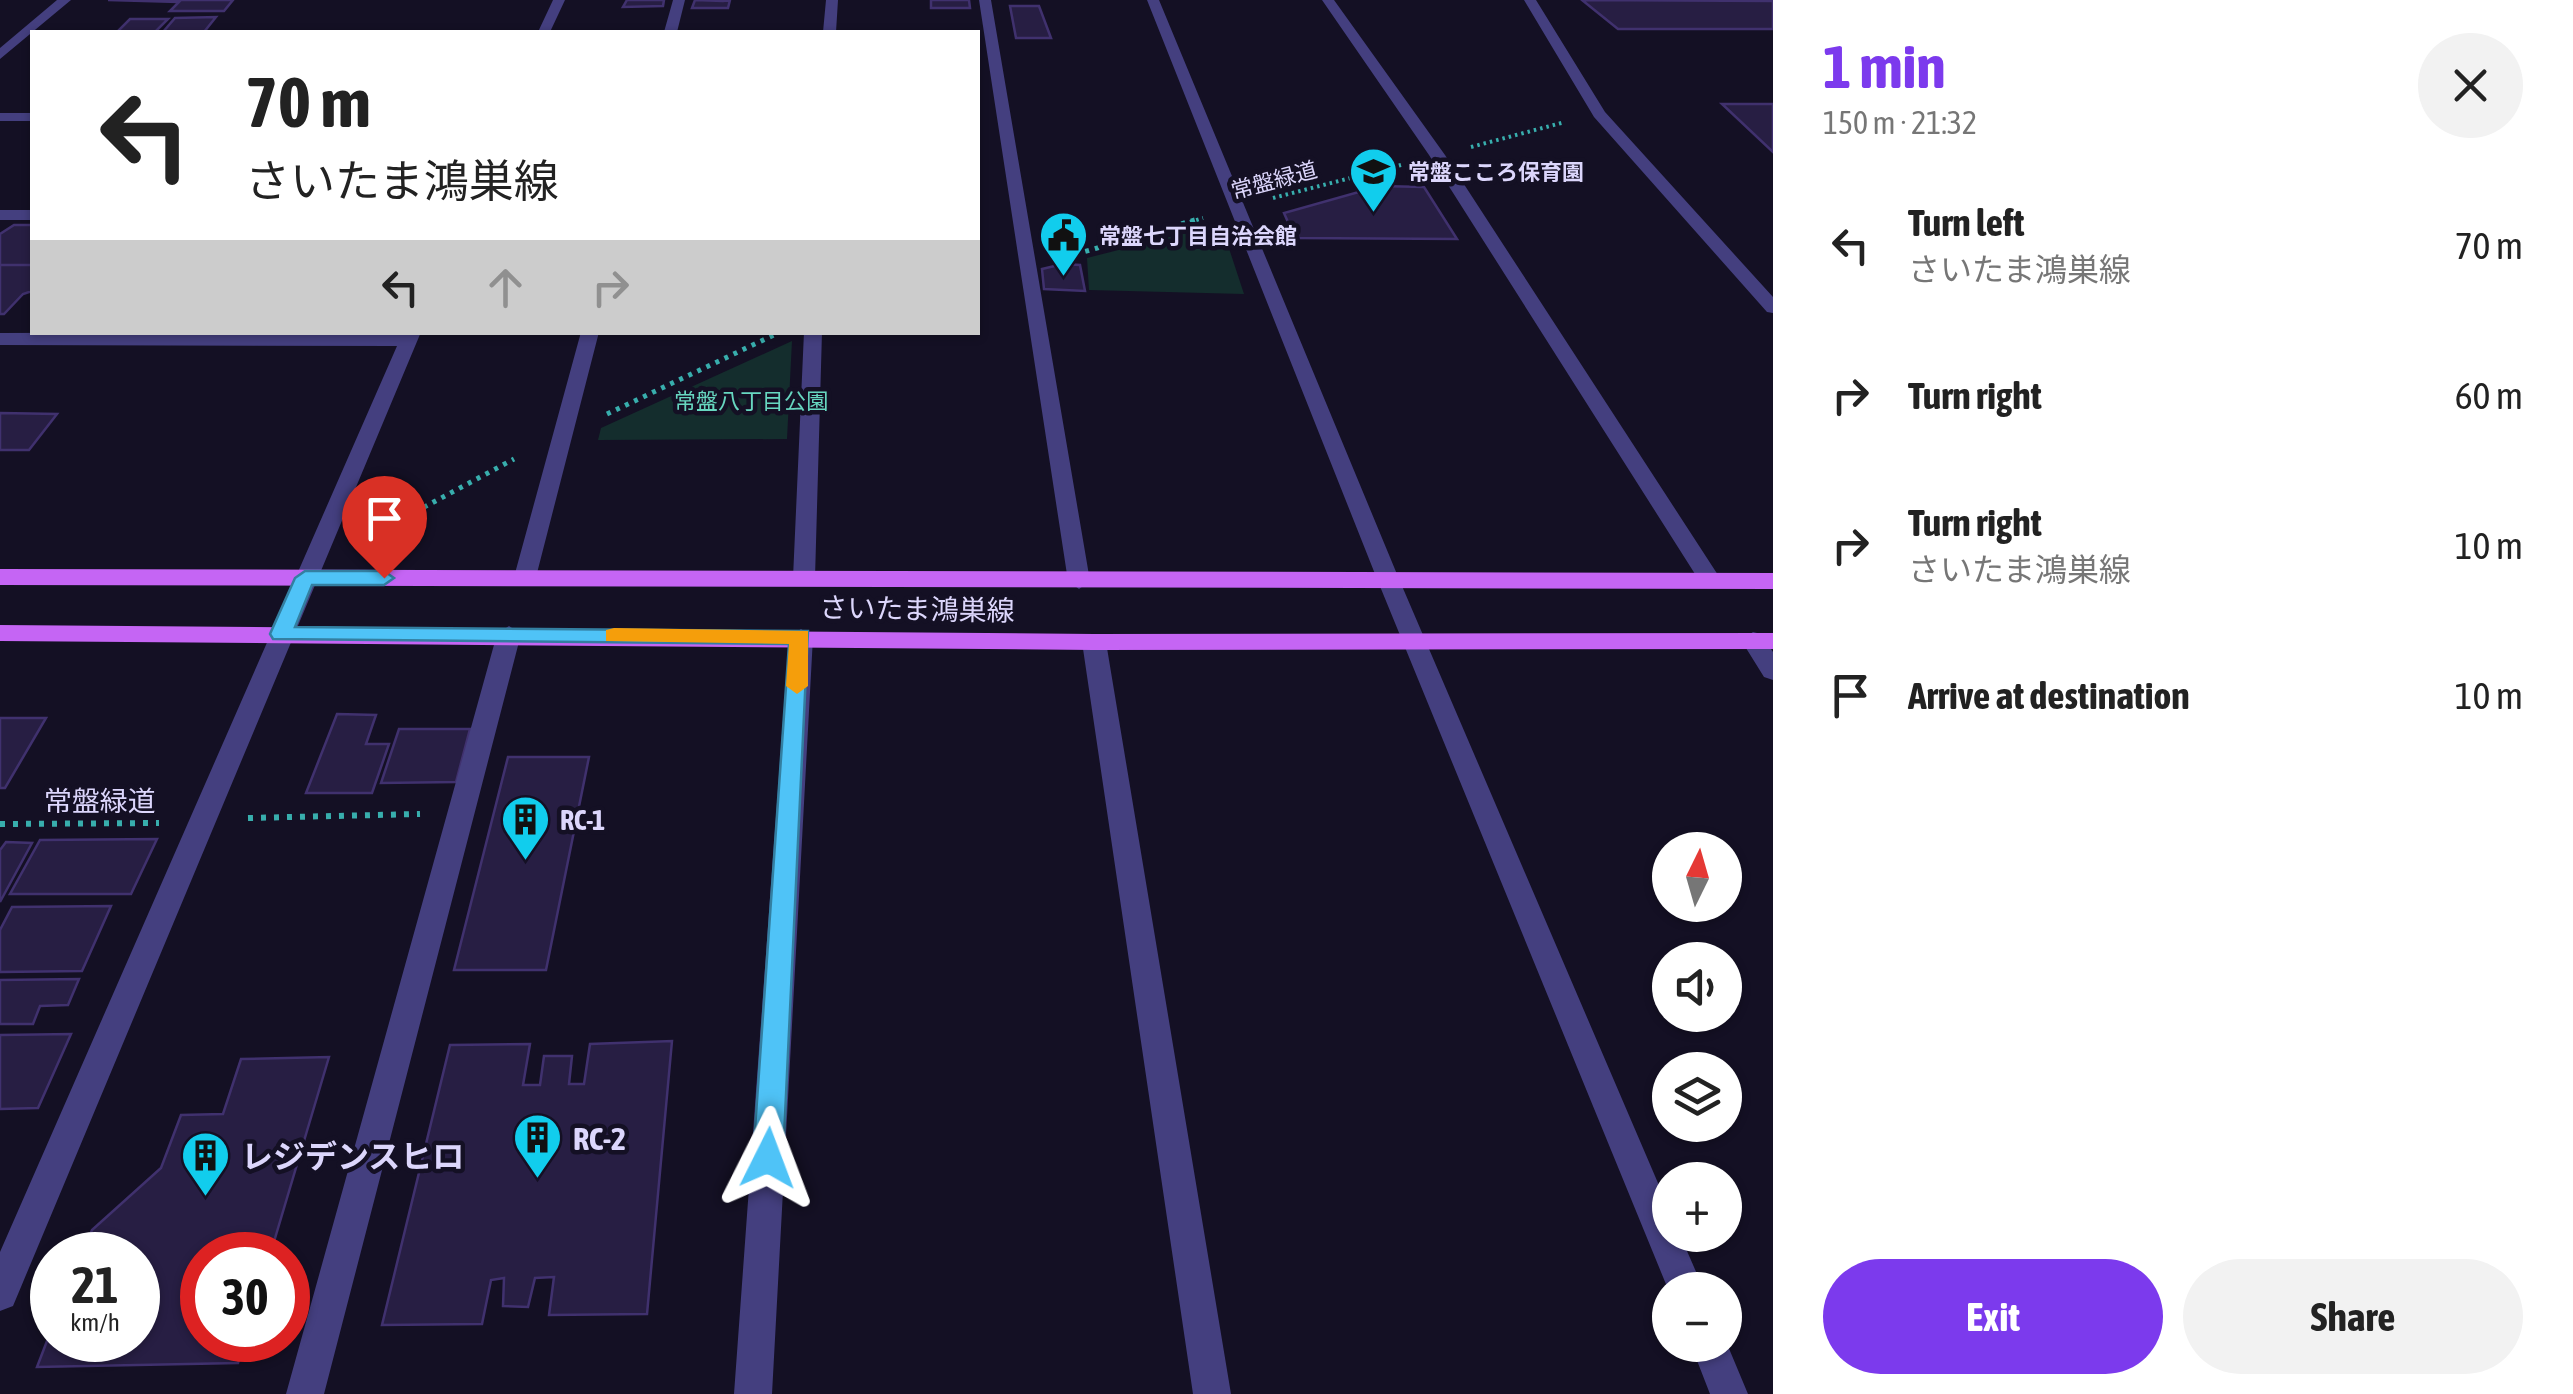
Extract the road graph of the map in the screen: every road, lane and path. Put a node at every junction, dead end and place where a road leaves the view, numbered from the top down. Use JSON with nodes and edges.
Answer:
{"nodes":[{"id":1,"x":65,"y":0,"type":"edge"},
{"id":2,"x":559,"y":0,"type":"edge"},
{"id":3,"x":678,"y":0,"type":"edge"},
{"id":4,"x":832,"y":0,"type":"edge"},
{"id":5,"x":985,"y":0,"type":"edge"},
{"id":6,"x":1154,"y":0,"type":"edge"},
{"id":7,"x":1328,"y":0,"type":"edge"},
{"id":8,"x":1530,"y":0,"type":"edge"},
{"id":9,"x":35,"y":30,"type":"edge"},
{"id":10,"x":545,"y":30,"type":"edge"},
{"id":11,"x":670,"y":30,"type":"edge"},
{"id":12,"x":830,"y":30,"type":"edge"},
{"id":13,"x":0,"y":40,"type":"edge"},
{"id":14,"x":25,"y":40,"type":"edge"},
{"id":15,"x":0,"y":55,"type":"edge"},
{"id":16,"x":1599,"y":114,"type":"junction"},
{"id":17,"x":0,"y":117,"type":"edge"},
{"id":18,"x":30,"y":117,"type":"edge"},
{"id":19,"x":1437,"y":156,"type":"junction"},
{"id":20,"x":1236,"y":208,"type":"junction"},
{"id":21,"x":0,"y":215,"type":"edge"},
{"id":22,"x":30,"y":215,"type":"edge"},
{"id":23,"x":1028,"y":268,"type":"junction"},
{"id":24,"x":1773,"y":308,"type":"edge"},
{"id":25,"x":589,"y":335,"type":"edge"},
{"id":26,"x":813,"y":335,"type":"edge"},
{"id":27,"x":411,"y":336,"type":"edge"},
{"id":28,"x":0,"y":339,"type":"edge"},
{"id":29,"x":0,"y":576,"type":"edge"},
{"id":30,"x":525,"y":576,"type":"junction"},
{"id":31,"x":305,"y":578,"type":"junction"},
{"id":32,"x":804,"y":578,"type":"junction"},
{"id":33,"x":1388,"y":579,"type":"junction"},
{"id":34,"x":1710,"y":580,"type":"junction"},
{"id":35,"x":1079,"y":581,"type":"junction"},
{"id":36,"x":1773,"y":582,"type":"edge"},
{"id":37,"x":0,"y":633,"type":"edge"},
{"id":38,"x":280,"y":634,"type":"junction"},
{"id":39,"x":509,"y":634,"type":"junction"},
{"id":40,"x":800,"y":637,"type":"junction"},
{"id":41,"x":1763,"y":640,"type":"edge"},
{"id":42,"x":1094,"y":642,"type":"junction"},
{"id":43,"x":1414,"y":642,"type":"junction"},
{"id":44,"x":1773,"y":671,"type":"edge"},
{"id":45,"x":461,"y":812,"type":"junction"},
{"id":46,"x":232,"y":818,"type":"dead end"},
{"id":47,"x":200,"y":823,"type":"junction"},
{"id":48,"x":0,"y":824,"type":"edge"},
{"id":49,"x":1678,"y":1272,"type":"edge"},
{"id":50,"x":0,"y":1293,"type":"edge"},
{"id":51,"x":1716,"y":1362,"type":"edge"},
{"id":52,"x":304,"y":1394,"type":"edge"},
{"id":53,"x":753,"y":1394,"type":"edge"},
{"id":54,"x":1212,"y":1394,"type":"edge"},
{"id":55,"x":1729,"y":1394,"type":"edge"}],
"edges":[{"from":1,"to":9,"type":"street"},
{"from":2,"to":10,"type":"street"},
{"from":3,"to":11,"type":"street"},
{"from":4,"to":12,"type":"street"},
{"from":5,"to":23,"type":"street"},
{"from":6,"to":20,"type":"street"},
{"from":7,"to":19,"type":"street"},
{"from":8,"to":16,"type":"street"},
{"from":13,"to":14,"type":"street"},
{"from":14,"to":15,"type":"street"},
{"from":16,"to":19,"type":"path","name":"常盤緑道"},
{"from":16,"to":24,"type":"street"},
{"from":17,"to":18,"type":"street"},
{"from":19,"to":20,"type":"path","name":"常盤緑道"},
{"from":19,"to":34,"type":"street"},
{"from":20,"to":23,"type":"path","name":"常盤緑道"},
{"from":20,"to":33,"type":"street"},
{"from":21,"to":22,"type":"street"},
{"from":23,"to":35,"type":"street"},
{"from":25,"to":30,"type":"street"},
{"from":26,"to":32,"type":"street"},
{"from":27,"to":28,"type":"street"},
{"from":27,"to":31,"type":"street"},
{"from":29,"to":31,"type":"main road","name":"さいたま鴻巣線"},
{"from":30,"to":31,"type":"main road","name":"さいたま鴻巣線"},
{"from":30,"to":32,"type":"main road","name":"さいたま鴻巣線"},
{"from":31,"to":38,"type":"street"},
{"from":32,"to":35,"type":"main road","name":"さいたま鴻巣線"},
{"from":33,"to":34,"type":"main road","name":"さいたま鴻巣線"},
{"from":33,"to":35,"type":"main road","name":"さいたま鴻巣線"},
{"from":33,"to":43,"type":"street"},
{"from":34,"to":36,"type":"main road","name":"さいたま鴻巣線"},
{"from":37,"to":38,"type":"main road","name":"さいたま鴻巣線"},
{"from":38,"to":39,"type":"main road","name":"さいたま鴻巣線"},
{"from":38,"to":47,"type":"street"},
{"from":39,"to":40,"type":"main road","name":"さいたま鴻巣線"},
{"from":39,"to":45,"type":"street"},
{"from":40,"to":42,"type":"main road","name":"さいたま鴻巣線"},
{"from":40,"to":53,"type":"street"},
{"from":41,"to":43,"type":"main road","name":"さいたま鴻巣線"},
{"from":41,"to":44,"type":"street"},
{"from":42,"to":43,"type":"main road","name":"さいたま鴻巣線"},
{"from":42,"to":54,"type":"street"},
{"from":43,"to":49,"type":"street"},
{"from":45,"to":46,"type":"path"},
{"from":45,"to":52,"type":"street"},
{"from":47,"to":48,"type":"path","name":"常盤緑道"},
{"from":47,"to":50,"type":"street"},
{"from":51,"to":55,"type":"street"}]}
